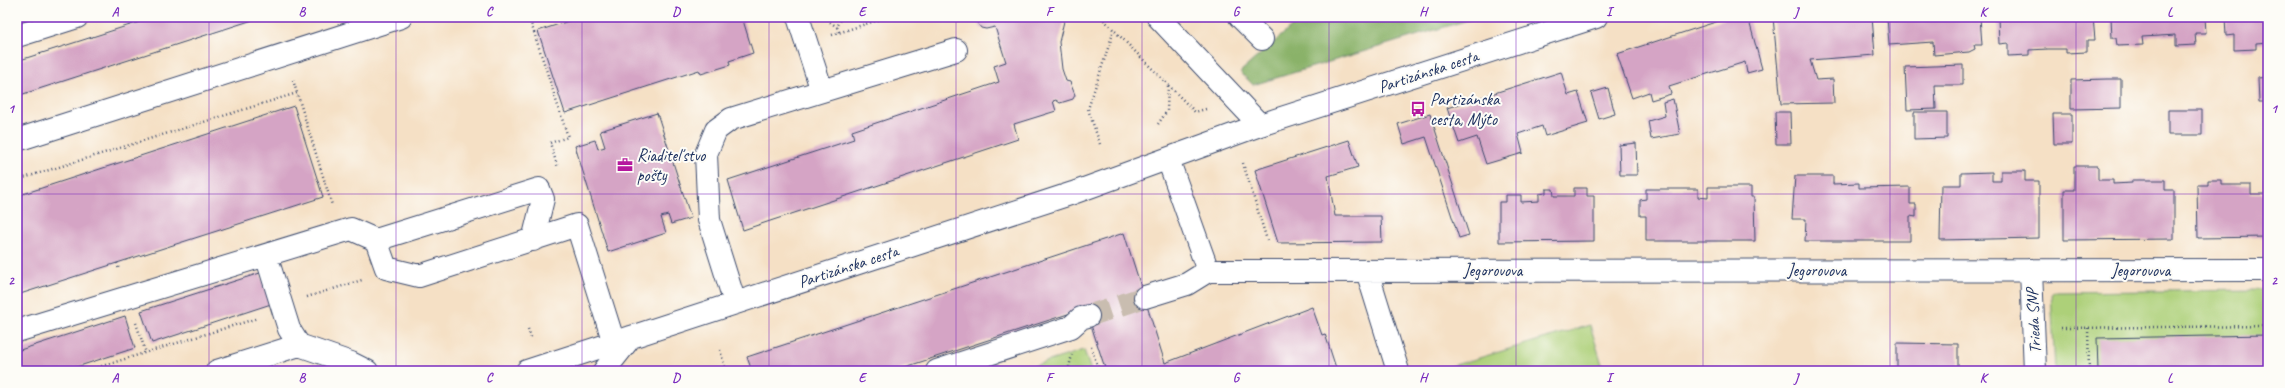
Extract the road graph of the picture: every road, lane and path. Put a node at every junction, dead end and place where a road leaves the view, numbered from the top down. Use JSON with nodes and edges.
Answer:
{"nodes":[{"id":1,"x":77,"y":17,"type":"edge"},
{"id":2,"x":401,"y":17,"type":"edge"},
{"id":3,"x":529,"y":17,"type":"edge"},
{"id":4,"x":798,"y":17,"type":"edge"},
{"id":5,"x":842,"y":17,"type":"edge"},
{"id":6,"x":887,"y":17,"type":"edge"},
{"id":7,"x":1102,"y":17,"type":"edge"},
{"id":8,"x":1158,"y":17,"type":"edge"},
{"id":9,"x":1240,"y":17,"type":"edge"},
{"id":10,"x":1596,"y":17,"type":"edge"},
{"id":11,"x":1114,"y":30,"type":"junction"},
{"id":12,"x":839,"y":32,"type":"junction"},
{"id":13,"x":17,"y":36,"type":"edge"},
{"id":14,"x":828,"y":36,"type":"dead end"},
{"id":15,"x":1262,"y":39,"type":"dead end"},
{"id":16,"x":956,"y":50,"type":"dead end"},
{"id":17,"x":1168,"y":85,"type":"junction"},
{"id":18,"x":822,"y":91,"type":"junction"},
{"id":19,"x":1195,"y":112,"type":"dead end"},
{"id":20,"x":1158,"y":124,"type":"dead end"},
{"id":21,"x":1260,"y":125,"type":"junction"},
{"id":22,"x":17,"y":140,"type":"edge"},
{"id":23,"x":1100,"y":144,"type":"dead end"},
{"id":24,"x":1168,"y":158,"type":"junction"},
{"id":25,"x":1243,"y":163,"type":"dead end"},
{"id":26,"x":560,"y":173,"type":"dead end"},
{"id":27,"x":17,"y":180,"type":"edge"},
{"id":28,"x":341,"y":232,"type":"junction"},
{"id":29,"x":376,"y":240,"type":"junction"},
{"id":30,"x":533,"y":240,"type":"junction"},
{"id":31,"x":1267,"y":240,"type":"dead end"},
{"id":32,"x":266,"y":255,"type":"junction"},
{"id":33,"x":393,"y":270,"type":"junction"},
{"id":34,"x":2031,"y":270,"type":"junction"},
{"id":35,"x":2268,"y":270,"type":"edge"},
{"id":36,"x":1208,"y":271,"type":"junction"},
{"id":37,"x":1367,"y":271,"type":"junction"},
{"id":38,"x":1145,"y":297,"type":"tunnel mouth"},
{"id":39,"x":735,"y":303,"type":"junction"},
{"id":40,"x":283,"y":308,"type":"junction"},
{"id":41,"x":1088,"y":316,"type":"tunnel mouth"},
{"id":42,"x":2268,"y":326,"type":"edge"},
{"id":43,"x":2033,"y":328,"type":"junction"},
{"id":44,"x":2088,"y":328,"type":"junction"},
{"id":45,"x":528,"y":330,"type":"dead end"},
{"id":46,"x":17,"y":331,"type":"edge"},
{"id":47,"x":532,"y":340,"type":"dead end"},
{"id":48,"x":623,"y":340,"type":"junction"},
{"id":49,"x":299,"y":345,"type":"junction"},
{"id":50,"x":720,"y":350,"type":"dead end"},
{"id":51,"x":86,"y":371,"type":"edge"},
{"id":52,"x":216,"y":371,"type":"edge"},
{"id":53,"x":367,"y":371,"type":"edge"},
{"id":54,"x":527,"y":371,"type":"edge"},
{"id":55,"x":604,"y":371,"type":"edge"},
{"id":56,"x":726,"y":371,"type":"edge"},
{"id":57,"x":937,"y":371,"type":"edge"},
{"id":58,"x":1398,"y":371,"type":"edge"},
{"id":59,"x":2035,"y":371,"type":"edge"},
{"id":60,"x":2089,"y":371,"type":"edge"}],
"edges":[{"from":1,"to":13,"type":"street"},
{"from":2,"to":22,"type":"street"},
{"from":3,"to":26,"type":"path"},
{"from":4,"to":18,"type":"street"},
{"from":5,"to":12,"type":"path"},
{"from":6,"to":12,"type":"path"},
{"from":7,"to":11,"type":"path"},
{"from":8,"to":21,"type":"street"},
{"from":9,"to":15,"type":"street"},
{"from":10,"to":21,"type":"street","name":"Partizánska cesta"},
{"from":11,"to":17,"type":"path"},
{"from":11,"to":23,"type":"path"},
{"from":12,"to":14,"type":"path"},
{"from":16,"to":18,"type":"street"},
{"from":17,"to":19,"type":"path"},
{"from":17,"to":20,"type":"path"},
{"from":18,"to":39,"type":"street"},
{"from":21,"to":24,"type":"street","name":"Partizánska cesta"},
{"from":24,"to":36,"type":"street"},
{"from":24,"to":39,"type":"street","name":"Partizánska cesta"},
{"from":25,"to":31,"type":"path"},
{"from":27,"to":28,"type":"path"},
{"from":28,"to":29,"type":"street"},
{"from":28,"to":32,"type":"street"},
{"from":29,"to":30,"type":"street"},
{"from":29,"to":33,"type":"street"},
{"from":30,"to":33,"type":"street"},
{"from":30,"to":48,"type":"street"},
{"from":32,"to":40,"type":"street"},
{"from":32,"to":46,"type":"street"},
{"from":33,"to":40,"type":"path"},
{"from":34,"to":35,"type":"street","name":"Jegorovova"},
{"from":34,"to":37,"type":"street","name":"Jegorovova"},
{"from":34,"to":43,"type":"street","name":"Trieda SNP"},
{"from":36,"to":37,"type":"street"},
{"from":36,"to":38,"type":"street"},
{"from":37,"to":58,"type":"street"},
{"from":39,"to":48,"type":"street","name":"Partizánska cesta"},
{"from":40,"to":49,"type":"street"},
{"from":40,"to":51,"type":"path"},
{"from":41,"to":57,"type":"street"},
{"from":42,"to":44,"type":"path"},
{"from":43,"to":44,"type":"path"},
{"from":43,"to":59,"type":"street","name":"Trieda SNP"},
{"from":44,"to":60,"type":"path"},
{"from":45,"to":47,"type":"path"},
{"from":48,"to":54,"type":"street","name":"Partizánska cesta"},
{"from":48,"to":55,"type":"street"},
{"from":49,"to":52,"type":"street"},
{"from":49,"to":53,"type":"street"},
{"from":50,"to":56,"type":"path"}]}
